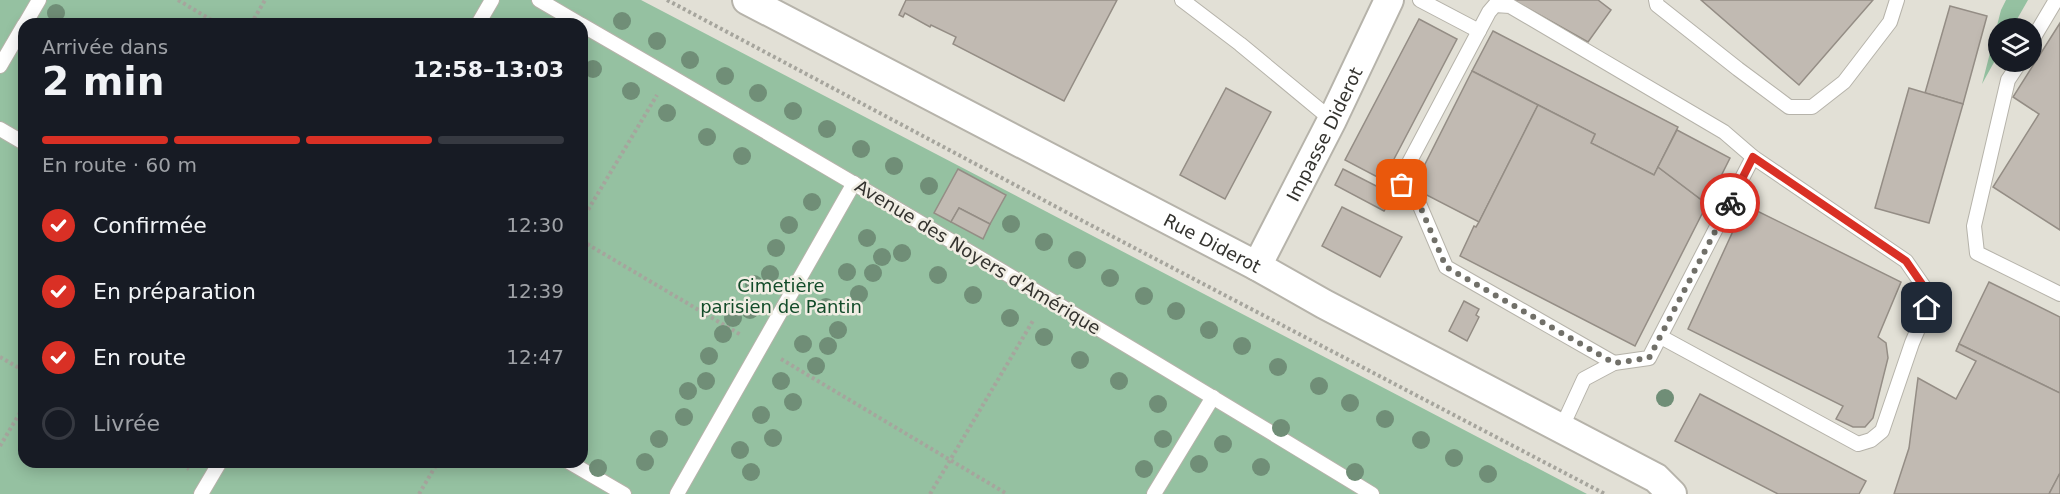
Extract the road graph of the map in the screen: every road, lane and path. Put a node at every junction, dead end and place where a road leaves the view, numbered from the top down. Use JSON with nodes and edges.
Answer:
{"nodes":[{"id":1,"x":39,"y":0,"type":"edge"},
{"id":2,"x":178,"y":0,"type":"edge"},
{"id":3,"x":265,"y":0,"type":"edge"},
{"id":4,"x":492,"y":0,"type":"edge"},
{"id":5,"x":539,"y":0,"type":"edge"},
{"id":6,"x":667,"y":0,"type":"edge"},
{"id":7,"x":747,"y":0,"type":"edge"},
{"id":8,"x":1182,"y":0,"type":"edge"},
{"id":9,"x":1389,"y":0,"type":"edge"},
{"id":10,"x":1420,"y":0,"type":"edge"},
{"id":11,"x":1656,"y":0,"type":"edge"},
{"id":12,"x":1897,"y":0,"type":"edge"},
{"id":13,"x":2056,"y":0,"type":"edge"},
{"id":14,"x":28,"y":18,"type":"edge"},
{"id":15,"x":208,"y":18,"type":"edge"},
{"id":16,"x":254,"y":18,"type":"edge"},
{"id":17,"x":482,"y":18,"type":"edge"},
{"id":18,"x":570,"y":18,"type":"edge"},
{"id":19,"x":2042,"y":24,"type":"edge"},
{"id":20,"x":588,"y":28,"type":"edge"},
{"id":21,"x":1479,"y":31,"type":"junction"},
{"id":22,"x":18,"y":35,"type":"edge"},
{"id":23,"x":0,"y":66,"type":"edge"},
{"id":24,"x":2013,"y":72,"type":"edge"},
{"id":25,"x":668,"y":75,"type":"junction"},
{"id":26,"x":1332,"y":120,"type":"junction"},
{"id":27,"x":0,"y":129,"type":"edge"},
{"id":28,"x":18,"y":140,"type":"edge"},
{"id":29,"x":1753,"y":157,"type":"junction"},
{"id":30,"x":854,"y":183,"type":"junction"},
{"id":31,"x":588,"y":210,"type":"edge"},
{"id":32,"x":588,"y":245,"type":"edge"},
{"id":33,"x":1257,"y":266,"type":"junction"},
{"id":34,"x":2060,"y":294,"type":"edge"},
{"id":35,"x":1047,"y":298,"type":"junction"},
{"id":36,"x":1661,"y":338,"type":"junction"},
{"id":37,"x":760,"y":347,"type":"junction"},
{"id":38,"x":0,"y":357,"type":"edge"},
{"id":39,"x":1614,"y":363,"type":"junction"},
{"id":40,"x":18,"y":368,"type":"edge"},
{"id":41,"x":1213,"y":397,"type":"junction"},
{"id":42,"x":18,"y":416,"type":"edge"},
{"id":43,"x":1561,"y":429,"type":"junction"},
{"id":44,"x":0,"y":446,"type":"edge"},
{"id":45,"x":950,"y":460,"type":"junction"},
{"id":46,"x":216,"y":468,"type":"edge"},
{"id":47,"x":434,"y":468,"type":"edge"},
{"id":48,"x":579,"y":468,"type":"edge"},
{"id":49,"x":201,"y":494,"type":"edge"},
{"id":50,"x":419,"y":494,"type":"edge"},
{"id":51,"x":624,"y":494,"type":"edge"},
{"id":52,"x":677,"y":494,"type":"edge"},
{"id":53,"x":930,"y":494,"type":"edge"},
{"id":54,"x":1007,"y":494,"type":"edge"},
{"id":55,"x":1154,"y":494,"type":"edge"},
{"id":56,"x":1372,"y":494,"type":"edge"},
{"id":57,"x":1605,"y":494,"type":"edge"},
{"id":58,"x":1672,"y":494,"type":"edge"}],
"edges":[{"from":1,"to":14,"type":"lane"},
{"from":2,"to":15,"type":"path"},
{"from":3,"to":16,"type":"path"},
{"from":4,"to":17,"type":"lane"},
{"from":5,"to":18,"type":"lane","name":"Avenue des Noyers d'Amérique"},
{"from":6,"to":57,"type":"path"},
{"from":7,"to":33,"type":"street","name":"Rue Diderot"},
{"from":8,"to":26,"type":"lane"},
{"from":9,"to":26,"type":"street","name":"Impasse Diderot"},
{"from":10,"to":21,"type":"lane"},
{"from":11,"to":12,"type":"lane"},
{"from":13,"to":19,"type":"lane"},
{"from":20,"to":25,"type":"lane","name":"Avenue des Noyers d'Amérique"},
{"from":21,"to":29,"type":"lane"},
{"from":21,"to":39,"type":"lane"},
{"from":22,"to":23,"type":"lane"},
{"from":24,"to":34,"type":"lane"},
{"from":25,"to":30,"type":"lane","name":"Avenue des Noyers d'Amérique"},
{"from":25,"to":31,"type":"path"},
{"from":26,"to":33,"type":"street","name":"Impasse Diderot"},
{"from":27,"to":28,"type":"lane"},
{"from":29,"to":36,"type":"lane"},
{"from":29,"to":36,"type":"lane"},
{"from":30,"to":35,"type":"lane","name":"Avenue des Noyers d'Amérique"},
{"from":30,"to":37,"type":"lane"},
{"from":32,"to":37,"type":"path"},
{"from":33,"to":43,"type":"street","name":"Rue Diderot"},
{"from":35,"to":41,"type":"lane","name":"Avenue des Noyers d'Amérique"},
{"from":35,"to":45,"type":"path"},
{"from":36,"to":39,"type":"lane"},
{"from":37,"to":45,"type":"path"},
{"from":37,"to":52,"type":"lane"},
{"from":38,"to":40,"type":"path"},
{"from":39,"to":43,"type":"lane"},
{"from":41,"to":55,"type":"lane"},
{"from":41,"to":56,"type":"lane","name":"Avenue des Noyers d'Amérique"},
{"from":42,"to":44,"type":"path"},
{"from":43,"to":58,"type":"street","name":"Rue Diderot"},
{"from":45,"to":53,"type":"path"},
{"from":45,"to":54,"type":"path"},
{"from":46,"to":49,"type":"lane"},
{"from":47,"to":50,"type":"path"},
{"from":48,"to":51,"type":"lane"}]}
